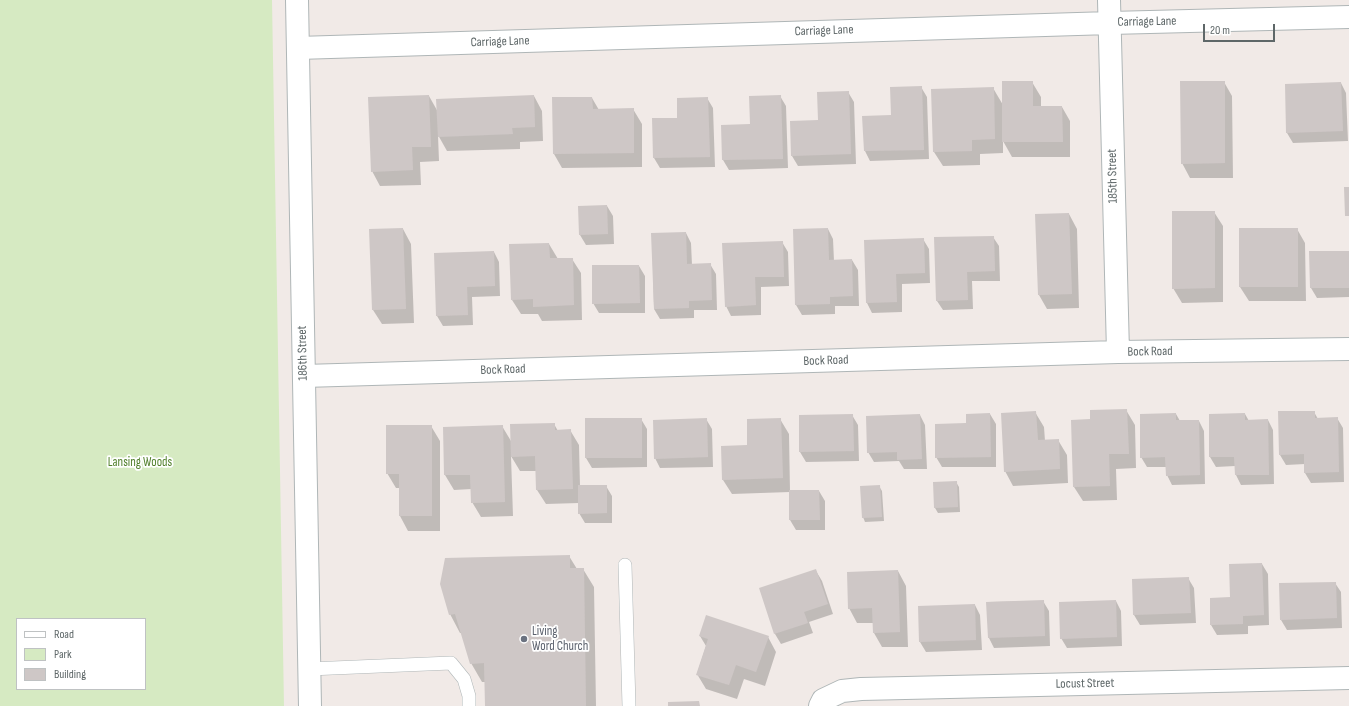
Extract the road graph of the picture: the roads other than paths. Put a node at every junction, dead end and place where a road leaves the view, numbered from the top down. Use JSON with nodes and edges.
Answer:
{"nodes":[{"id":1,"x":297,"y":0,"type":"edge"},
{"id":2,"x":1109,"y":0,"type":"edge"},
{"id":3,"x":1349,"y":17,"type":"edge"},
{"id":4,"x":1110,"y":22,"type":"junction"},
{"id":5,"x":298,"y":48,"type":"junction"},
{"id":6,"x":1349,"y":349,"type":"edge"},
{"id":7,"x":1118,"y":352,"type":"junction"},
{"id":8,"x":304,"y":376,"type":"junction"},
{"id":9,"x":625,"y":565,"type":"dead end"},
{"id":10,"x":309,"y":669,"type":"junction"},
{"id":11,"x":1349,"y":678,"type":"edge"},
{"id":12,"x":822,"y":703,"type":"edge"},
{"id":13,"x":310,"y":706,"type":"edge"},
{"id":14,"x":469,"y":706,"type":"edge"},
{"id":15,"x":629,"y":706,"type":"edge"}],
"edges":[{"from":1,"to":5,"type":"street","name":"186th Street"},
{"from":2,"to":4,"type":"street","name":"185th Street"},
{"from":3,"to":4,"type":"street","name":"Carriage Lane"},
{"from":4,"to":5,"type":"street","name":"Carriage Lane"},
{"from":4,"to":7,"type":"street","name":"185th Street"},
{"from":5,"to":8,"type":"street","name":"186th Street"},
{"from":6,"to":7,"type":"street","name":"Bock Road"},
{"from":7,"to":8,"type":"street","name":"Bock Road"},
{"from":8,"to":10,"type":"street","name":"186th Street"},
{"from":9,"to":15,"type":"lane"},
{"from":10,"to":13,"type":"street","name":"186th Street"},
{"from":10,"to":14,"type":"lane"},
{"from":11,"to":12,"type":"street","name":"Locust Street"}]}
